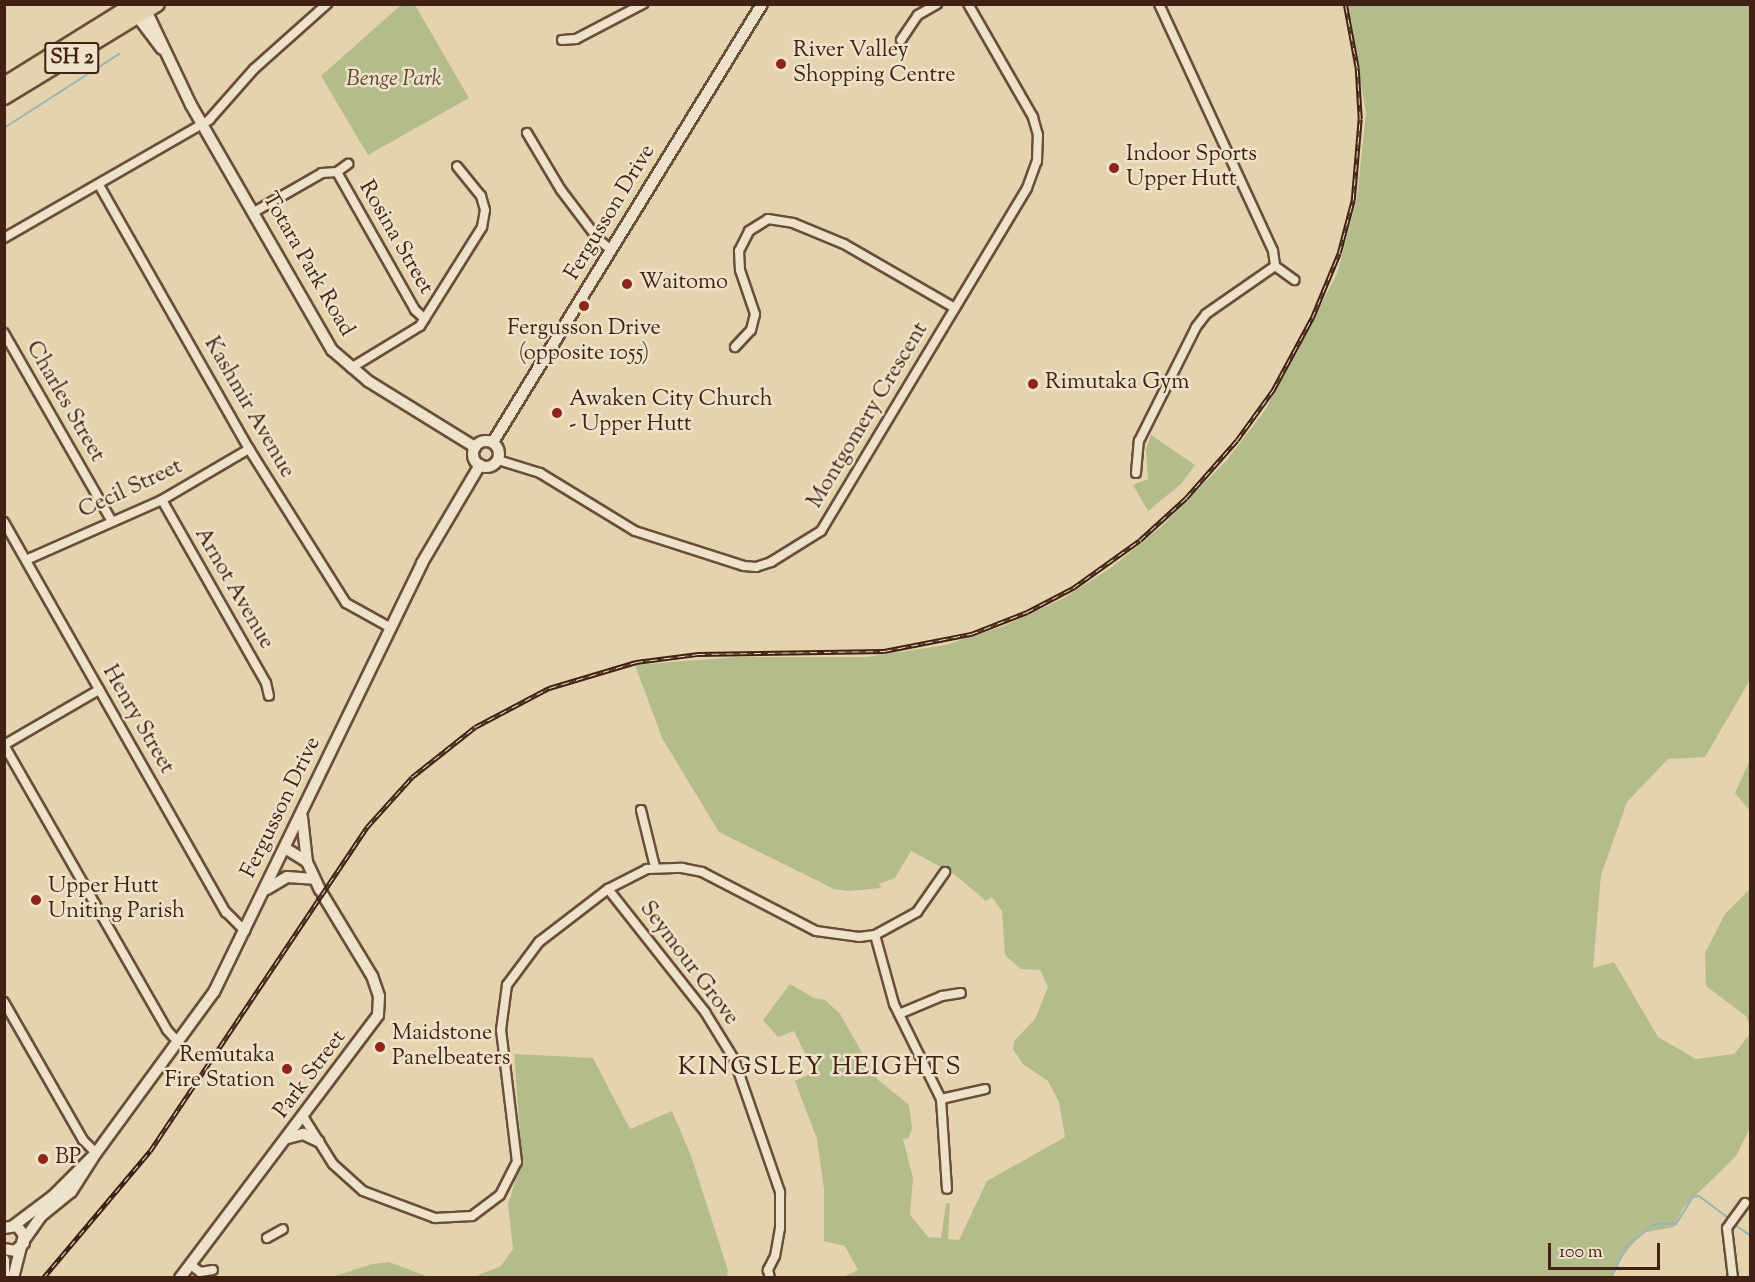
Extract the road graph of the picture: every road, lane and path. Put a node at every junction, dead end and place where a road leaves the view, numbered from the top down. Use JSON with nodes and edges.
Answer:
{"nodes":[{"id":1,"x":327,"y":4,"type":"edge"},
{"id":2,"x":643,"y":4,"type":"edge"},
{"id":3,"x":762,"y":4,"type":"edge"},
{"id":4,"x":937,"y":4,"type":"edge"},
{"id":5,"x":968,"y":4,"type":"edge"},
{"id":6,"x":1159,"y":4,"type":"edge"},
{"id":7,"x":140,"y":8,"type":"edge"},
{"id":8,"x":562,"y":40,"type":"dead end"},
{"id":9,"x":901,"y":40,"type":"dead end"},
{"id":10,"x":4,"y":85,"type":"edge"},
{"id":11,"x":4,"y":97,"type":"edge"},
{"id":12,"x":203,"y":124,"type":"junction"},
{"id":13,"x":527,"y":133,"type":"dead end"},
{"id":14,"x":348,"y":164,"type":"dead end"},
{"id":15,"x":457,"y":166,"type":"dead end"},
{"id":16,"x":337,"y":172,"type":"junction"},
{"id":17,"x":99,"y":185,"type":"junction"},
{"id":18,"x":254,"y":212,"type":"junction"},
{"id":19,"x":4,"y":238,"type":"edge"},
{"id":20,"x":611,"y":250,"type":"junction"},
{"id":21,"x":1275,"y":267,"type":"junction"},
{"id":22,"x":1294,"y":280,"type":"dead end"},
{"id":23,"x":955,"y":308,"type":"junction"},
{"id":24,"x":425,"y":320,"type":"junction"},
{"id":25,"x":4,"y":333,"type":"edge"},
{"id":26,"x":735,"y":347,"type":"dead end"},
{"id":27,"x":351,"y":368,"type":"junction"},
{"id":28,"x":493,"y":442,"type":"junction"},
{"id":29,"x":475,"y":447,"type":"junction"},
{"id":30,"x":249,"y":449,"type":"junction"},
{"id":31,"x":498,"y":460,"type":"junction"},
{"id":32,"x":480,"y":465,"type":"junction"},
{"id":33,"x":1136,"y":473,"type":"dead end"},
{"id":34,"x":162,"y":500,"type":"junction"},
{"id":35,"x":111,"y":519,"type":"junction"},
{"id":36,"x":4,"y":522,"type":"edge"},
{"id":37,"x":26,"y":560,"type":"junction"},
{"id":38,"x":391,"y":628,"type":"junction"},
{"id":39,"x":99,"y":690,"type":"junction"},
{"id":40,"x":269,"y":696,"type":"dead end"},
{"id":41,"x":4,"y":745,"type":"edge"},
{"id":42,"x":641,"y":810,"type":"dead end"},
{"id":43,"x":302,"y":813,"type":"junction"},
{"id":44,"x":284,"y":851,"type":"junction"},
{"id":45,"x":307,"y":862,"type":"junction"},
{"id":46,"x":655,"y":867,"type":"junction"},
{"id":47,"x":945,"y":872,"type":"dead end"},
{"id":48,"x":312,"y":877,"type":"junction"},
{"id":49,"x":265,"y":889,"type":"junction"},
{"id":50,"x":608,"y":889,"type":"junction"},
{"id":51,"x":245,"y":931,"type":"junction"},
{"id":52,"x":875,"y":935,"type":"junction"},
{"id":53,"x":961,"y":993,"type":"dead end"},
{"id":54,"x":5,"y":1004,"type":"edge"},
{"id":55,"x":899,"y":1014,"type":"junction"},
{"id":56,"x":179,"y":1043,"type":"junction"},
{"id":57,"x":985,"y":1089,"type":"dead end"},
{"id":58,"x":941,"y":1100,"type":"junction"},
{"id":59,"x":304,"y":1118,"type":"junction"},
{"id":60,"x":288,"y":1138,"type":"junction"},
{"id":61,"x":318,"y":1141,"type":"junction"},
{"id":62,"x":96,"y":1153,"type":"junction"},
{"id":63,"x":947,"y":1189,"type":"dead end"},
{"id":64,"x":1745,"y":1203,"type":"dead end"},
{"id":65,"x":9,"y":1227,"type":"edge"},
{"id":66,"x":283,"y":1229,"type":"dead end"},
{"id":67,"x":267,"y":1238,"type":"dead end"},
{"id":68,"x":24,"y":1241,"type":"junction"},
{"id":69,"x":4,"y":1249,"type":"edge"},
{"id":70,"x":4,"y":1260,"type":"edge"},
{"id":71,"x":191,"y":1265,"type":"junction"},
{"id":72,"x":213,"y":1270,"type":"dead end"},
{"id":73,"x":769,"y":1274,"type":"edge"},
{"id":74,"x":4,"y":1275,"type":"edge"},
{"id":75,"x":13,"y":1278,"type":"edge"},
{"id":76,"x":180,"y":1278,"type":"edge"},
{"id":77,"x":1733,"y":1278,"type":"edge"}],
"edges":[{"from":1,"to":12,"type":"street"},
{"from":2,"to":8,"type":"street"},
{"from":3,"to":20,"type":"main road","name":"Fergusson Drive"},
{"from":4,"to":9,"type":"street"},
{"from":5,"to":23,"type":"street","name":"Montgomery Crescent"},
{"from":6,"to":21,"type":"street"},
{"from":7,"to":10,"type":"highway","number":"SH 2"},
{"from":7,"to":11,"type":"highway","number":"SH 2"},
{"from":7,"to":12,"type":"main road","name":"Totara Park Road"},
{"from":12,"to":17,"type":"street"},
{"from":12,"to":18,"type":"main road","name":"Totara Park Road"},
{"from":13,"to":20,"type":"street"},
{"from":14,"to":16,"type":"street","name":"Rosina Street"},
{"from":15,"to":24,"type":"street"},
{"from":16,"to":18,"type":"street","name":"Rosina Street"},
{"from":16,"to":24,"type":"street","name":"Rosina Street"},
{"from":17,"to":19,"type":"street"},
{"from":17,"to":30,"type":"street","name":"Kashmir Avenue"},
{"from":18,"to":27,"type":"main road","name":"Totara Park Road"},
{"from":20,"to":28,"type":"main road","name":"Fergusson Drive"},
{"from":21,"to":22,"type":"street"},
{"from":21,"to":33,"type":"street"},
{"from":23,"to":26,"type":"street"},
{"from":23,"to":31,"type":"street","name":"Montgomery Crescent"},
{"from":24,"to":27,"type":"street"},
{"from":25,"to":35,"type":"street","name":"Charles Street"},
{"from":27,"to":29,"type":"main road","name":"Totara Park Road"},
{"from":28,"to":29,"type":"main road"},
{"from":28,"to":31,"type":"main road"},
{"from":29,"to":32,"type":"main road"},
{"from":30,"to":34,"type":"street","name":"Cecil Street"},
{"from":30,"to":38,"type":"street","name":"Kashmir Avenue"},
{"from":31,"to":32,"type":"main road"},
{"from":32,"to":38,"type":"main road","name":"Fergusson Drive"},
{"from":34,"to":35,"type":"street","name":"Cecil Street"},
{"from":34,"to":40,"type":"street","name":"Arnot Avenue"},
{"from":35,"to":37,"type":"street","name":"Cecil Street"},
{"from":36,"to":37,"type":"street","name":"Henry Street"},
{"from":37,"to":39,"type":"street","name":"Henry Street"},
{"from":38,"to":43,"type":"main road","name":"Fergusson Drive"},
{"from":39,"to":41,"type":"street"},
{"from":39,"to":51,"type":"street","name":"Henry Street"},
{"from":41,"to":56,"type":"street"},
{"from":42,"to":46,"type":"street"},
{"from":43,"to":44,"type":"main road","name":"Fergusson Drive"},
{"from":43,"to":45,"type":"main road","name":"Park Street"},
{"from":44,"to":45,"type":"main road"},
{"from":44,"to":48,"type":"main road","name":"Park Street"},
{"from":44,"to":49,"type":"main road","name":"Fergusson Drive"},
{"from":45,"to":48,"type":"main road","name":"Park Street"},
{"from":46,"to":50,"type":"street"},
{"from":46,"to":52,"type":"street"},
{"from":47,"to":52,"type":"street"},
{"from":48,"to":49,"type":"main road"},
{"from":48,"to":59,"type":"main road","name":"Park Street"},
{"from":49,"to":51,"type":"main road","name":"Fergusson Drive"},
{"from":50,"to":61,"type":"street"},
{"from":50,"to":73,"type":"street","name":"Seymour Grove"},
{"from":51,"to":56,"type":"main road","name":"Fergusson Drive"},
{"from":52,"to":55,"type":"street"},
{"from":53,"to":55,"type":"street"},
{"from":54,"to":62,"type":"street"},
{"from":55,"to":58,"type":"street"},
{"from":56,"to":62,"type":"main road","name":"Fergusson Drive"},
{"from":57,"to":58,"type":"street"},
{"from":58,"to":63,"type":"street"},
{"from":59,"to":60,"type":"main road","name":"Park Street"},
{"from":59,"to":61,"type":"street"},
{"from":60,"to":61,"type":"main road"},
{"from":60,"to":71,"type":"main road","name":"Park Street"},
{"from":62,"to":65,"type":"main road","name":"Fergusson Drive"},
{"from":62,"to":68,"type":"main road","name":"Fergusson Drive"},
{"from":64,"to":77,"type":"street"},
{"from":65,"to":68,"type":"main road"},
{"from":66,"to":67,"type":"street"},
{"from":68,"to":69,"type":"main road"},
{"from":68,"to":75,"type":"main road","name":"Fergusson Drive"},
{"from":70,"to":74,"type":"main road"},
{"from":71,"to":72,"type":"street"},
{"from":71,"to":76,"type":"main road","name":"Park Street"}]}
